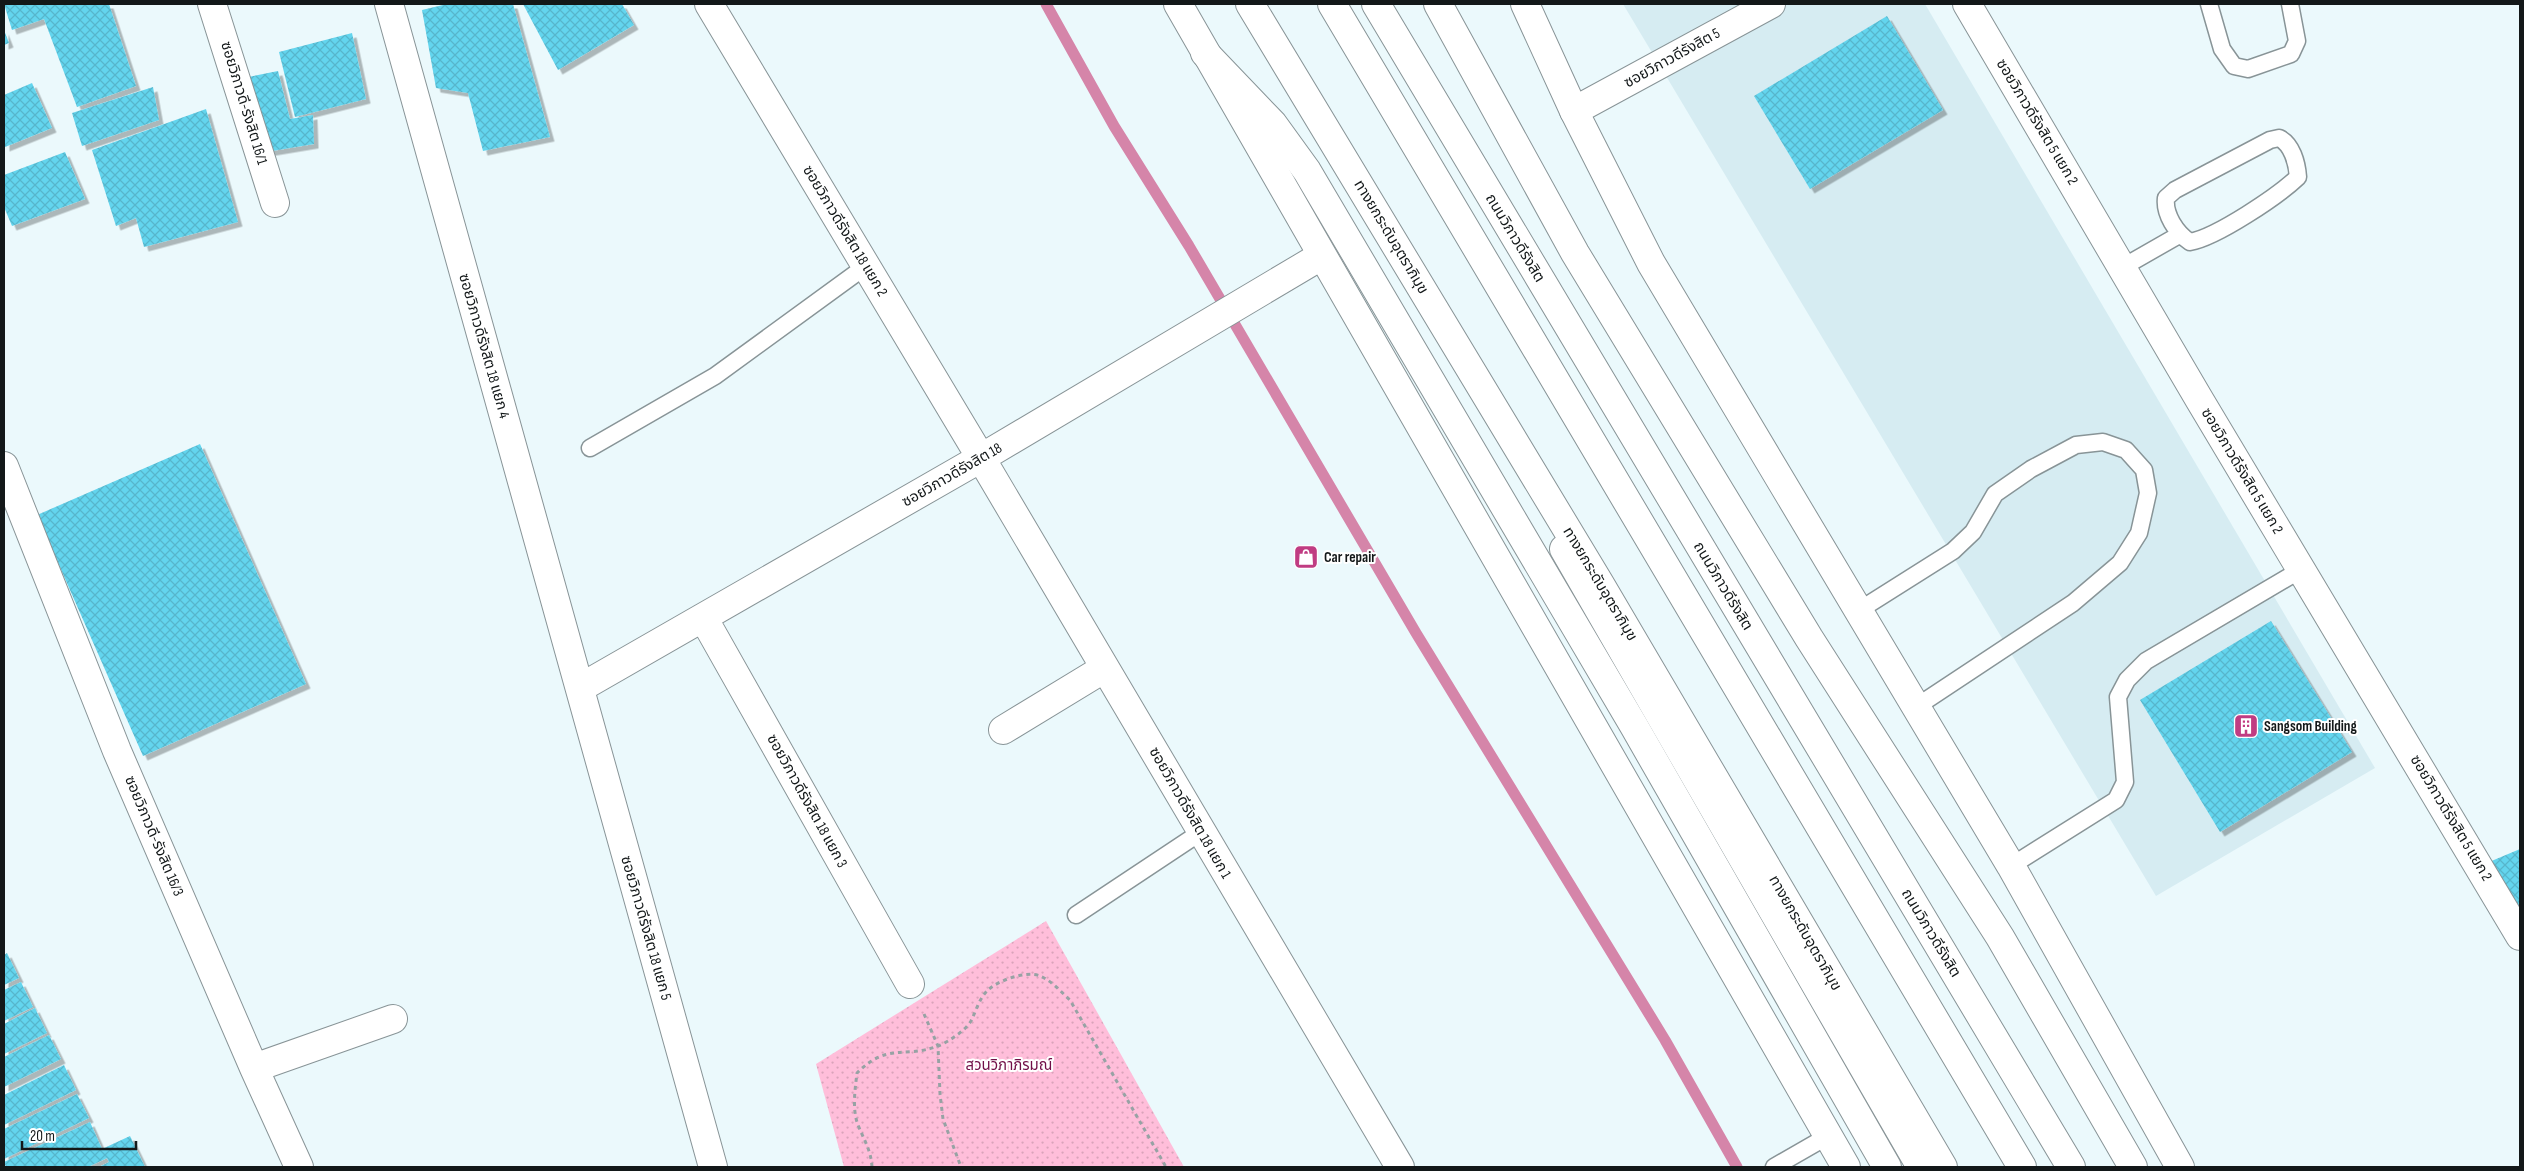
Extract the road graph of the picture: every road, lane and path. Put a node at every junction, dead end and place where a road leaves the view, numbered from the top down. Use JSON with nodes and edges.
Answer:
{"nodes":[{"id":1,"x":212,"y":4,"type":"edge"},
{"id":2,"x":389,"y":4,"type":"edge"},
{"id":3,"x":709,"y":4,"type":"edge"},
{"id":4,"x":1178,"y":4,"type":"edge"},
{"id":5,"x":1242,"y":4,"type":"edge"},
{"id":6,"x":1250,"y":4,"type":"edge"},
{"id":7,"x":1332,"y":4,"type":"edge"},
{"id":8,"x":1376,"y":4,"type":"edge"},
{"id":9,"x":1438,"y":4,"type":"edge"},
{"id":10,"x":1525,"y":4,"type":"edge"},
{"id":11,"x":1770,"y":4,"type":"edge"},
{"id":12,"x":1967,"y":4,"type":"edge"},
{"id":13,"x":2209,"y":4,"type":"edge"},
{"id":14,"x":2290,"y":4,"type":"edge"},
{"id":15,"x":1205,"y":53,"type":"junction"},
{"id":16,"x":1574,"y":111,"type":"junction"},
{"id":17,"x":275,"y":203,"type":"dead end"},
{"id":18,"x":2180,"y":235,"type":"junction"},
{"id":19,"x":1321,"y":256,"type":"junction"},
{"id":20,"x":866,"y":266,"type":"junction"},
{"id":21,"x":2123,"y":267,"type":"junction"},
{"id":22,"x":590,"y":448,"type":"dead end"},
{"id":23,"x":982,"y":458,"type":"junction"},
{"id":24,"x":4,"y":466,"type":"edge"},
{"id":25,"x":2302,"y":569,"type":"junction"},
{"id":26,"x":1858,"y":611,"type":"junction"},
{"id":27,"x":704,"y":619,"type":"junction"},
{"id":28,"x":1105,"y":668,"type":"junction"},
{"id":29,"x":580,"y":688,"type":"junction"},
{"id":30,"x":1916,"y":707,"type":"junction"},
{"id":31,"x":1003,"y":730,"type":"dead end"},
{"id":32,"x":1201,"y":832,"type":"junction"},
{"id":33,"x":2011,"y":866,"type":"junction"},
{"id":34,"x":1076,"y":915,"type":"dead end"},
{"id":35,"x":2520,"y":936,"type":"edge"},
{"id":36,"x":910,"y":984,"type":"dead end"},
{"id":37,"x":393,"y":1019,"type":"dead end"},
{"id":38,"x":938,"y":1046,"type":"junction"},
{"id":39,"x":254,"y":1068,"type":"junction"},
{"id":40,"x":1828,"y":1136,"type":"junction"},
{"id":41,"x":299,"y":1167,"type":"edge"},
{"id":42,"x":713,"y":1167,"type":"edge"},
{"id":43,"x":872,"y":1167,"type":"edge"},
{"id":44,"x":961,"y":1167,"type":"edge"},
{"id":45,"x":1166,"y":1167,"type":"edge"},
{"id":46,"x":1400,"y":1167,"type":"edge"},
{"id":47,"x":1774,"y":1167,"type":"edge"},
{"id":48,"x":1846,"y":1167,"type":"edge"},
{"id":49,"x":1887,"y":1167,"type":"edge"},
{"id":50,"x":1921,"y":1167,"type":"edge"},
{"id":51,"x":1943,"y":1167,"type":"edge"},
{"id":52,"x":2022,"y":1167,"type":"edge"},
{"id":53,"x":2071,"y":1167,"type":"edge"},
{"id":54,"x":2133,"y":1167,"type":"edge"},
{"id":55,"x":2180,"y":1167,"type":"edge"}],
"edges":[{"from":1,"to":17,"type":"main road","name":"ซอยวิภาวดี-รังสิต 16/1"},
{"from":2,"to":29,"type":"main road","name":"ซอยวิภาวดีรังสิต 18 แยก 4"},
{"from":3,"to":20,"type":"main road","name":"ซอยวิภาวดีรังสิต 18 แยก 2"},
{"from":4,"to":15,"type":"main road"},
{"from":5,"to":50,"type":"main road"},
{"from":6,"to":51,"type":"main road","name":"ทางยกระดับอุตราภิมุข"},
{"from":7,"to":52,"type":"main road"},
{"from":8,"to":53,"type":"main road","name":"ถนนวิภาวดีรังสิต"},
{"from":9,"to":54,"type":"main road"},
{"from":10,"to":16,"type":"main road"},
{"from":11,"to":16,"type":"main road","name":"ซอยวิภาวดีรังสิต 5"},
{"from":12,"to":21,"type":"main road","name":"ซอยวิภาวดีรังสิต 5 แยก 2"},
{"from":13,"to":14,"type":"lane"},
{"from":15,"to":19,"type":"main road"},
{"from":15,"to":49,"type":"main road"},
{"from":16,"to":26,"type":"main road"},
{"from":18,"to":18,"type":"lane"},
{"from":18,"to":21,"type":"lane"},
{"from":19,"to":23,"type":"main road","name":"ซอยวิภาวดีรังสิต 18"},
{"from":19,"to":40,"type":"main road"},
{"from":20,"to":22,"type":"lane"},
{"from":20,"to":23,"type":"main road","name":"ซอยวิภาวดีรังสิต 18 แยก 2"},
{"from":21,"to":25,"type":"main road","name":"ซอยวิภาวดีรังสิต 5 แยก 2"},
{"from":23,"to":27,"type":"main road","name":"ซอยวิภาวดีรังสิต 18"},
{"from":23,"to":28,"type":"main road","name":"ซอยวิภาวดีรังสิต 18 แยก 1"},
{"from":24,"to":39,"type":"main road","name":"ซอยวิภาวดี-รังสิต 16/3"},
{"from":25,"to":33,"type":"lane"},
{"from":25,"to":35,"type":"main road","name":"ซอยวิภาวดีรังสิต 5 แยก 2"},
{"from":26,"to":30,"type":"main road"},
{"from":26,"to":30,"type":"lane"},
{"from":27,"to":29,"type":"main road","name":"ซอยวิภาวดีรังสิต 18"},
{"from":27,"to":36,"type":"main road","name":"ซอยวิภาวดีรังสิต 18 แยก 3"},
{"from":28,"to":31,"type":"main road"},
{"from":28,"to":32,"type":"main road","name":"ซอยวิภาวดีรังสิต 18 แยก 1"},
{"from":29,"to":42,"type":"main road","name":"ซอยวิภาวดีรังสิต 18 แยก 5"},
{"from":30,"to":33,"type":"main road"},
{"from":32,"to":34,"type":"lane"},
{"from":32,"to":46,"type":"main road","name":"ซอยวิภาวดีรังสิต 18 แยก 1"},
{"from":33,"to":55,"type":"main road"},
{"from":37,"to":39,"type":"main road"},
{"from":38,"to":43,"type":"path"},
{"from":38,"to":44,"type":"path"},
{"from":38,"to":45,"type":"path"},
{"from":39,"to":41,"type":"main road","name":"ซอยวิภาวดี-รังสิต 16/3"},
{"from":40,"to":47,"type":"lane"},
{"from":40,"to":48,"type":"main road"}]}
